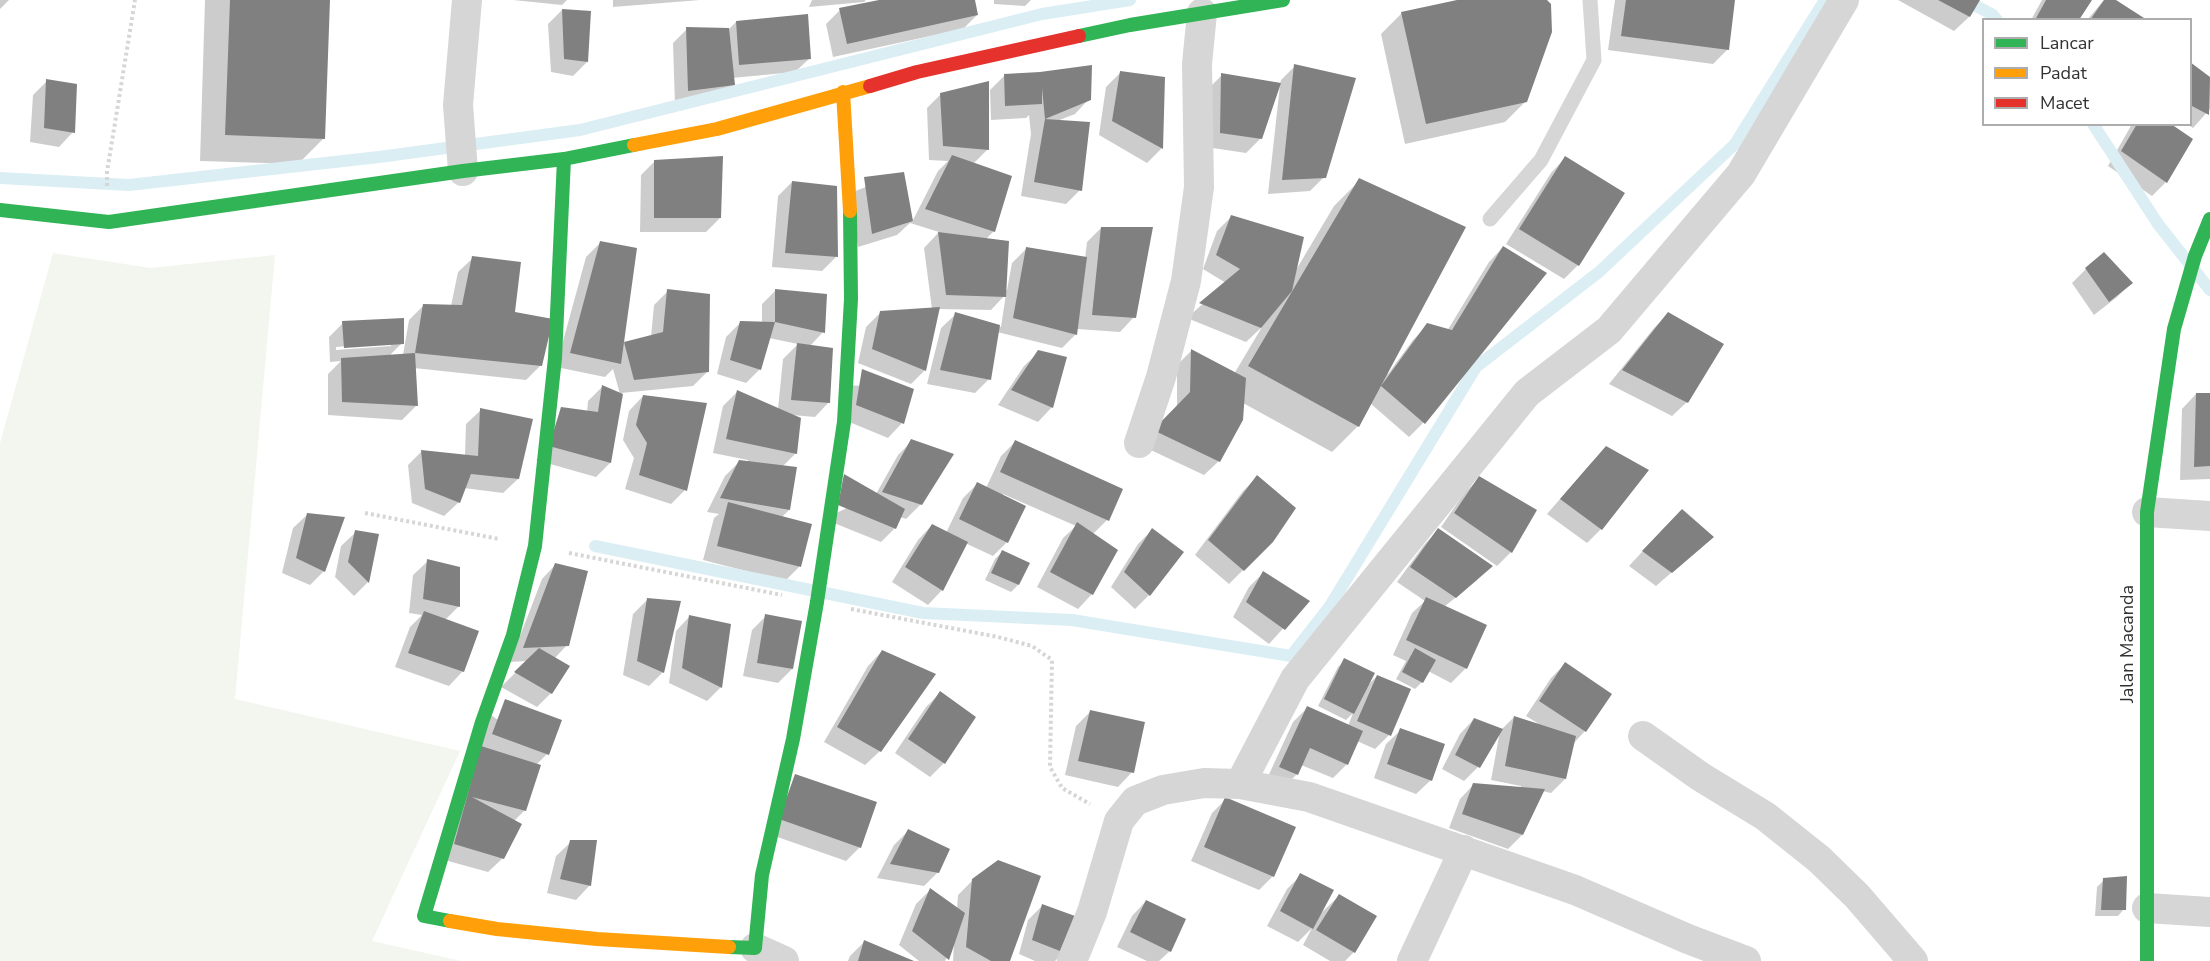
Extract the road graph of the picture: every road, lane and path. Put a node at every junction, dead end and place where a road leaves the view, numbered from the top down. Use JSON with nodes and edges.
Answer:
{"nodes":[{"id":1,"x":135,"y":0,"type":"edge"},
{"id":2,"x":467,"y":0,"type":"edge"},
{"id":3,"x":1283,"y":0,"type":"edge"},
{"id":4,"x":1590,"y":0,"type":"edge"},
{"id":5,"x":1844,"y":0,"type":"edge"},
{"id":6,"x":1185,"y":10,"type":"edge"},
{"id":7,"x":843,"y":92,"type":"junction"},
{"id":8,"x":564,"y":159,"type":"junction"},
{"id":9,"x":462,"y":161,"type":"junction"},
{"id":10,"x":107,"y":183,"type":"dead end"},
{"id":11,"x":0,"y":210,"type":"edge"},
{"id":12,"x":1490,"y":219,"type":"dead end"},
{"id":13,"x":2210,"y":219,"type":"edge"},
{"id":14,"x":1139,"y":443,"type":"dead end"},
{"id":15,"x":2146,"y":512,"type":"junction"},
{"id":16,"x":2210,"y":516,"type":"edge"},
{"id":17,"x":1642,"y":736,"type":"dead end"},
{"id":18,"x":1240,"y":784,"type":"junction"},
{"id":19,"x":1464,"y":850,"type":"junction"},
{"id":20,"x":2147,"y":908,"type":"junction"},
{"id":21,"x":2210,"y":912,"type":"edge"},
{"id":22,"x":755,"y":948,"type":"junction"},
{"id":23,"x":784,"y":961,"type":"edge"},
{"id":24,"x":1072,"y":961,"type":"edge"},
{"id":25,"x":1412,"y":961,"type":"edge"},
{"id":26,"x":1746,"y":961,"type":"edge"},
{"id":27,"x":1913,"y":961,"type":"edge"},
{"id":28,"x":2147,"y":961,"type":"edge"}],
"edges":[{"from":1,"to":10,"type":"path"},
{"from":2,"to":9,"type":"street"},
{"from":3,"to":6,"type":"street"},
{"from":4,"to":12,"type":"lane"},
{"from":5,"to":18,"type":"street"},
{"from":6,"to":7,"type":"street"},
{"from":6,"to":14,"type":"street"},
{"from":7,"to":8,"type":"street"},
{"from":7,"to":22,"type":"street"},
{"from":8,"to":9,"type":"street"},
{"from":8,"to":22,"type":"street"},
{"from":9,"to":11,"type":"street"},
{"from":13,"to":15,"type":"street","name":"Jalan Macanda"},
{"from":15,"to":16,"type":"street"},
{"from":15,"to":20,"type":"street","name":"Jalan Macanda"},
{"from":17,"to":27,"type":"street"},
{"from":18,"to":19,"type":"street"},
{"from":18,"to":24,"type":"street"},
{"from":19,"to":25,"type":"street"},
{"from":19,"to":26,"type":"street"},
{"from":20,"to":21,"type":"street"},
{"from":20,"to":28,"type":"street","name":"Jalan Macanda"},
{"from":22,"to":23,"type":"street"}]}
